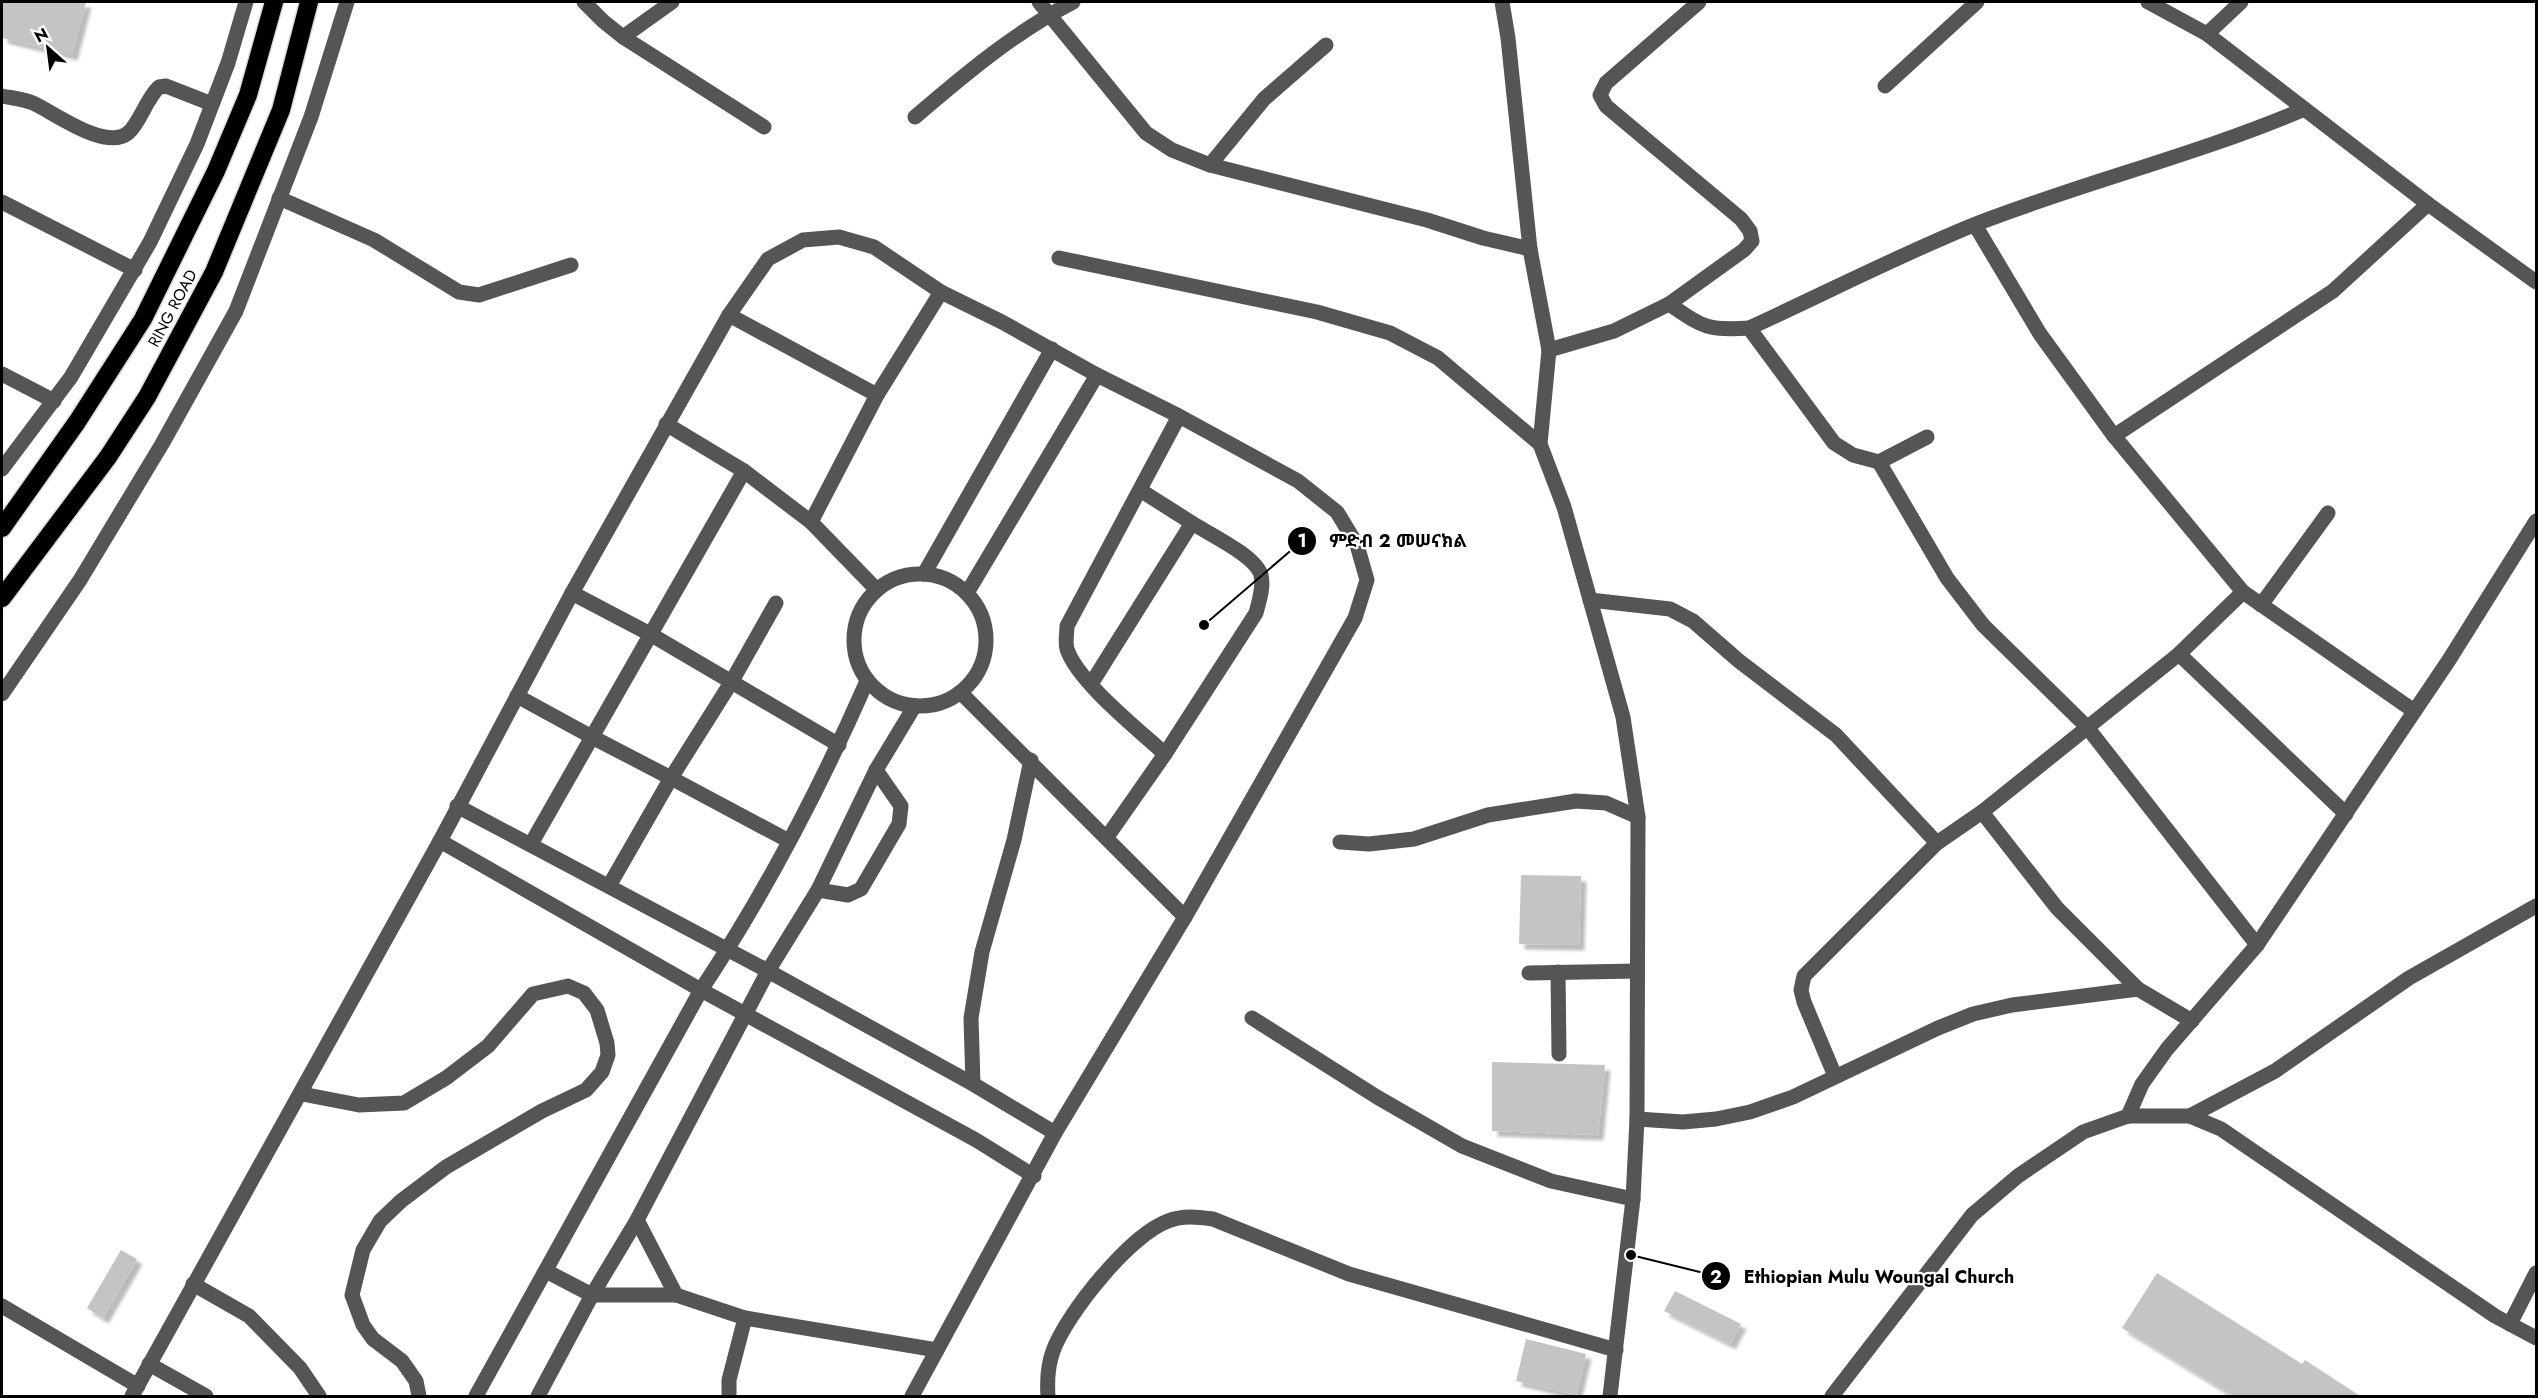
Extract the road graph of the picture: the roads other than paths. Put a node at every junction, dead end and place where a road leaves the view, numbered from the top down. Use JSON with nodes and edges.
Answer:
{"nodes":[{"id":1,"x":246,"y":2,"type":"edge"},
{"id":2,"x":274,"y":2,"type":"edge"},
{"id":3,"x":309,"y":2,"type":"edge"},
{"id":4,"x":347,"y":2,"type":"edge"},
{"id":5,"x":584,"y":2,"type":"edge"},
{"id":6,"x":672,"y":2,"type":"edge"},
{"id":7,"x":1039,"y":2,"type":"edge"},
{"id":8,"x":1073,"y":2,"type":"edge"},
{"id":9,"x":1502,"y":2,"type":"edge"},
{"id":10,"x":1699,"y":2,"type":"edge"},
{"id":11,"x":1977,"y":2,"type":"edge"},
{"id":12,"x":2148,"y":2,"type":"edge"},
{"id":13,"x":2241,"y":2,"type":"edge"},
{"id":14,"x":1050,"y":14,"type":"junction"},
{"id":15,"x":2207,"y":34,"type":"junction"},
{"id":16,"x":623,"y":37,"type":"junction"},
{"id":17,"x":1326,"y":45,"type":"dead end"},
{"id":18,"x":1885,"y":86,"type":"dead end"},
{"id":19,"x":2,"y":96,"type":"edge"},
{"id":20,"x":212,"y":104,"type":"junction"},
{"id":21,"x":2302,"y":110,"type":"junction"},
{"id":22,"x":915,"y":117,"type":"dead end"},
{"id":23,"x":764,"y":127,"type":"dead end"},
{"id":24,"x":1210,"y":165,"type":"junction"},
{"id":25,"x":279,"y":198,"type":"junction"},
{"id":26,"x":2,"y":202,"type":"edge"},
{"id":27,"x":2428,"y":204,"type":"junction"},
{"id":28,"x":1975,"y":225,"type":"junction"},
{"id":29,"x":1530,"y":249,"type":"junction"},
{"id":30,"x":1059,"y":258,"type":"dead end"},
{"id":31,"x":572,"y":265,"type":"dead end"},
{"id":32,"x":135,"y":270,"type":"junction"},
{"id":33,"x":2536,"y":282,"type":"edge"},
{"id":34,"x":941,"y":292,"type":"junction"},
{"id":35,"x":1669,"y":304,"type":"junction"},
{"id":36,"x":729,"y":315,"type":"junction"},
{"id":37,"x":1749,"y":328,"type":"junction"},
{"id":38,"x":1052,"y":349,"type":"junction"},
{"id":39,"x":1549,"y":350,"type":"junction"},
{"id":40,"x":2,"y":374,"type":"edge"},
{"id":41,"x":1097,"y":375,"type":"junction"},
{"id":42,"x":877,"y":395,"type":"junction"},
{"id":43,"x":54,"y":401,"type":"junction"},
{"id":44,"x":1179,"y":416,"type":"junction"},
{"id":45,"x":666,"y":424,"type":"junction"},
{"id":46,"x":2114,"y":436,"type":"junction"},
{"id":47,"x":1927,"y":437,"type":"dead end"},
{"id":48,"x":1540,"y":444,"type":"junction"},
{"id":49,"x":1880,"y":462,"type":"junction"},
{"id":50,"x":2,"y":469,"type":"edge"},
{"id":51,"x":744,"y":471,"type":"junction"},
{"id":52,"x":1140,"y":490,"type":"junction"},
{"id":53,"x":2328,"y":513,"type":"dead end"},
{"id":54,"x":2536,"y":521,"type":"edge"},
{"id":55,"x":811,"y":522,"type":"junction"},
{"id":56,"x":4,"y":523,"type":"edge"},
{"id":57,"x":1192,"y":524,"type":"junction"},
{"id":58,"x":924,"y":574,"type":"junction"},
{"id":59,"x":877,"y":590,"type":"junction"},
{"id":60,"x":2243,"y":592,"type":"junction"},
{"id":61,"x":572,"y":593,"type":"junction"},
{"id":62,"x":968,"y":593,"type":"junction"},
{"id":63,"x":2,"y":598,"type":"edge"},
{"id":64,"x":1590,"y":600,"type":"junction"},
{"id":65,"x":776,"y":603,"type":"dead end"},
{"id":66,"x":2261,"y":605,"type":"junction"},
{"id":67,"x":650,"y":634,"type":"junction"},
{"id":68,"x":2178,"y":654,"type":"junction"},
{"id":69,"x":732,"y":681,"type":"junction"},
{"id":70,"x":867,"y":681,"type":"junction"},
{"id":71,"x":1091,"y":684,"type":"junction"},
{"id":72,"x":961,"y":693,"type":"junction"},
{"id":73,"x":2,"y":694,"type":"edge"},
{"id":74,"x":517,"y":696,"type":"junction"},
{"id":75,"x":914,"y":707,"type":"junction"},
{"id":76,"x":2414,"y":711,"type":"junction"},
{"id":77,"x":2086,"y":727,"type":"junction"},
{"id":78,"x":592,"y":737,"type":"junction"},
{"id":79,"x":839,"y":745,"type":"junction"},
{"id":80,"x":1165,"y":754,"type":"junction"},
{"id":81,"x":1031,"y":760,"type":"junction"},
{"id":82,"x":876,"y":770,"type":"junction"},
{"id":83,"x":671,"y":778,"type":"junction"},
{"id":84,"x":457,"y":806,"type":"junction"},
{"id":85,"x":1982,"y":812,"type":"junction"},
{"id":86,"x":2346,"y":814,"type":"junction"},
{"id":87,"x":1638,"y":817,"type":"junction"},
{"id":88,"x":1107,"y":837,"type":"junction"},
{"id":89,"x":440,"y":841,"type":"junction"},
{"id":90,"x":789,"y":842,"type":"junction"},
{"id":91,"x":1340,"y":842,"type":"dead end"},
{"id":92,"x":1937,"y":843,"type":"junction"},
{"id":93,"x":531,"y":844,"type":"junction"},
{"id":94,"x":609,"y":886,"type":"junction"},
{"id":95,"x":818,"y":890,"type":"junction"},
{"id":96,"x":2536,"y":906,"type":"edge"},
{"id":97,"x":1185,"y":917,"type":"junction"},
{"id":98,"x":2257,"y":945,"type":"junction"},
{"id":99,"x":727,"y":951,"type":"junction"},
{"id":100,"x":768,"y":971,"type":"junction"},
{"id":101,"x":1637,"y":971,"type":"junction"},
{"id":102,"x":1558,"y":972,"type":"junction"},
{"id":103,"x":1529,"y":973,"type":"dead end"},
{"id":104,"x":2138,"y":989,"type":"junction"},
{"id":105,"x":701,"y":990,"type":"junction"},
{"id":106,"x":745,"y":1014,"type":"junction"},
{"id":107,"x":1252,"y":1018,"type":"dead end"},
{"id":108,"x":2192,"y":1021,"type":"junction"},
{"id":109,"x":1559,"y":1054,"type":"dead end"},
{"id":110,"x":1835,"y":1076,"type":"junction"},
{"id":111,"x":973,"y":1084,"type":"junction"},
{"id":112,"x":302,"y":1094,"type":"junction"},
{"id":113,"x":2128,"y":1116,"type":"junction"},
{"id":114,"x":2190,"y":1116,"type":"junction"},
{"id":115,"x":1637,"y":1119,"type":"junction"},
{"id":116,"x":1055,"y":1133,"type":"junction"},
{"id":117,"x":1034,"y":1176,"type":"junction"},
{"id":118,"x":1633,"y":1199,"type":"junction"},
{"id":119,"x":637,"y":1220,"type":"junction"},
{"id":120,"x":546,"y":1272,"type":"junction"},
{"id":121,"x":2536,"y":1273,"type":"edge"},
{"id":122,"x":193,"y":1284,"type":"junction"},
{"id":123,"x":592,"y":1295,"type":"junction"},
{"id":124,"x":676,"y":1295,"type":"junction"},
{"id":125,"x":2,"y":1306,"type":"edge"},
{"id":126,"x":745,"y":1318,"type":"junction"},
{"id":127,"x":2510,"y":1324,"type":"junction"},
{"id":128,"x":2536,"y":1338,"type":"edge"},
{"id":129,"x":937,"y":1350,"type":"junction"},
{"id":130,"x":1617,"y":1350,"type":"junction"},
{"id":131,"x":149,"y":1364,"type":"junction"},
{"id":132,"x":135,"y":1391,"type":"edge"},
{"id":133,"x":206,"y":1396,"type":"edge"},
{"id":134,"x":319,"y":1396,"type":"edge"},
{"id":135,"x":418,"y":1396,"type":"edge"},
{"id":136,"x":476,"y":1396,"type":"edge"},
{"id":137,"x":538,"y":1396,"type":"edge"},
{"id":138,"x":729,"y":1396,"type":"edge"},
{"id":139,"x":912,"y":1396,"type":"edge"},
{"id":140,"x":1048,"y":1396,"type":"edge"},
{"id":141,"x":1610,"y":1396,"type":"edge"},
{"id":142,"x":1832,"y":1396,"type":"edge"}],
"edges":[{"from":1,"to":20,"type":"street"},
{"from":2,"to":56,"type":"highway","name":"RING ROAD"},
{"from":3,"to":63,"type":"highway","name":"RING ROAD"},
{"from":4,"to":25,"type":"street"},
{"from":5,"to":16,"type":"street"},
{"from":6,"to":16,"type":"street"},
{"from":7,"to":14,"type":"street"},
{"from":8,"to":14,"type":"street"},
{"from":9,"to":29,"type":"street"},
{"from":10,"to":35,"type":"street"},
{"from":11,"to":18,"type":"street"},
{"from":12,"to":15,"type":"street"},
{"from":13,"to":15,"type":"street"},
{"from":14,"to":22,"type":"street"},
{"from":14,"to":24,"type":"street"},
{"from":15,"to":21,"type":"street"},
{"from":16,"to":23,"type":"street"},
{"from":17,"to":24,"type":"street"},
{"from":19,"to":20,"type":"street"},
{"from":20,"to":32,"type":"street"},
{"from":21,"to":27,"type":"street"},
{"from":21,"to":28,"type":"street"},
{"from":24,"to":29,"type":"street"},
{"from":25,"to":31,"type":"street"},
{"from":25,"to":73,"type":"street"},
{"from":26,"to":32,"type":"street"},
{"from":27,"to":33,"type":"street"},
{"from":27,"to":46,"type":"street"},
{"from":28,"to":37,"type":"street"},
{"from":28,"to":46,"type":"street"},
{"from":29,"to":39,"type":"street"},
{"from":30,"to":48,"type":"street"},
{"from":32,"to":43,"type":"street"},
{"from":34,"to":36,"type":"street"},
{"from":34,"to":38,"type":"street"},
{"from":34,"to":42,"type":"street"},
{"from":35,"to":37,"type":"street"},
{"from":35,"to":39,"type":"street"},
{"from":36,"to":42,"type":"street"},
{"from":36,"to":45,"type":"street"},
{"from":37,"to":49,"type":"street"},
{"from":38,"to":41,"type":"street"},
{"from":38,"to":58,"type":"street"},
{"from":39,"to":48,"type":"street"},
{"from":40,"to":43,"type":"street"},
{"from":41,"to":44,"type":"street"},
{"from":41,"to":62,"type":"street"},
{"from":42,"to":55,"type":"street"},
{"from":43,"to":50,"type":"street"},
{"from":44,"to":52,"type":"street"},
{"from":44,"to":97,"type":"street"},
{"from":45,"to":51,"type":"street"},
{"from":45,"to":61,"type":"street"},
{"from":46,"to":60,"type":"street"},
{"from":47,"to":49,"type":"street"},
{"from":48,"to":64,"type":"street"},
{"from":49,"to":77,"type":"street"},
{"from":51,"to":55,"type":"street"},
{"from":51,"to":67,"type":"street"},
{"from":52,"to":57,"type":"street"},
{"from":52,"to":71,"type":"street"},
{"from":53,"to":66,"type":"street"},
{"from":54,"to":76,"type":"street"},
{"from":55,"to":59,"type":"street"},
{"from":57,"to":71,"type":"street"},
{"from":57,"to":80,"type":"street"},
{"from":58,"to":59,"type":"street"},
{"from":58,"to":62,"type":"street"},
{"from":59,"to":70,"type":"street"},
{"from":60,"to":66,"type":"street"},
{"from":60,"to":68,"type":"street"},
{"from":61,"to":67,"type":"street"},
{"from":61,"to":74,"type":"street"},
{"from":62,"to":72,"type":"street"},
{"from":64,"to":87,"type":"street"},
{"from":64,"to":92,"type":"street"},
{"from":65,"to":69,"type":"street"},
{"from":66,"to":76,"type":"street"},
{"from":67,"to":69,"type":"street"},
{"from":67,"to":78,"type":"street"},
{"from":68,"to":77,"type":"street"},
{"from":68,"to":86,"type":"street"},
{"from":69,"to":79,"type":"street"},
{"from":69,"to":83,"type":"street"},
{"from":70,"to":75,"type":"street"},
{"from":70,"to":79,"type":"street"},
{"from":71,"to":80,"type":"street"},
{"from":72,"to":75,"type":"street"},
{"from":72,"to":81,"type":"street"},
{"from":74,"to":78,"type":"street"},
{"from":74,"to":84,"type":"street"},
{"from":75,"to":82,"type":"street"},
{"from":76,"to":86,"type":"street"},
{"from":77,"to":85,"type":"street"},
{"from":77,"to":98,"type":"street"},
{"from":78,"to":83,"type":"street"},
{"from":78,"to":93,"type":"street"},
{"from":79,"to":90,"type":"street"},
{"from":80,"to":88,"type":"street"},
{"from":81,"to":88,"type":"street"},
{"from":81,"to":111,"type":"street"},
{"from":82,"to":95,"type":"street"},
{"from":82,"to":95,"type":"street"},
{"from":83,"to":90,"type":"street"},
{"from":83,"to":94,"type":"street"},
{"from":84,"to":89,"type":"street"},
{"from":84,"to":93,"type":"street"},
{"from":85,"to":92,"type":"street"},
{"from":85,"to":104,"type":"street"},
{"from":86,"to":98,"type":"street"},
{"from":87,"to":91,"type":"street"},
{"from":87,"to":101,"type":"street"},
{"from":88,"to":97,"type":"street"},
{"from":89,"to":105,"type":"street"},
{"from":89,"to":112,"type":"street"},
{"from":90,"to":99,"type":"street"},
{"from":92,"to":110,"type":"street"},
{"from":93,"to":94,"type":"street"},
{"from":94,"to":99,"type":"street"},
{"from":95,"to":100,"type":"street"},
{"from":96,"to":114,"type":"street"},
{"from":97,"to":116,"type":"street"},
{"from":98,"to":108,"type":"street"},
{"from":99,"to":100,"type":"street"},
{"from":99,"to":105,"type":"street"},
{"from":100,"to":106,"type":"street"},
{"from":100,"to":111,"type":"street"},
{"from":101,"to":102,"type":"street"},
{"from":101,"to":115,"type":"street"},
{"from":102,"to":103,"type":"street"},
{"from":102,"to":109,"type":"street"},
{"from":104,"to":108,"type":"street"},
{"from":104,"to":110,"type":"street"},
{"from":105,"to":106,"type":"street"},
{"from":105,"to":120,"type":"street"},
{"from":106,"to":117,"type":"street"},
{"from":106,"to":119,"type":"street"},
{"from":107,"to":118,"type":"street"},
{"from":108,"to":113,"type":"street"},
{"from":110,"to":115,"type":"street"},
{"from":111,"to":116,"type":"street"},
{"from":112,"to":122,"type":"street"},
{"from":112,"to":135,"type":"street"},
{"from":113,"to":114,"type":"street"},
{"from":113,"to":142,"type":"street"},
{"from":114,"to":127,"type":"street"},
{"from":115,"to":118,"type":"street"},
{"from":116,"to":117,"type":"street"},
{"from":117,"to":129,"type":"street"},
{"from":118,"to":130,"type":"street"},
{"from":119,"to":123,"type":"street"},
{"from":119,"to":124,"type":"street"},
{"from":120,"to":123,"type":"street"},
{"from":120,"to":136,"type":"street"},
{"from":121,"to":127,"type":"street"},
{"from":122,"to":131,"type":"street"},
{"from":122,"to":134,"type":"street"},
{"from":123,"to":124,"type":"street"},
{"from":123,"to":137,"type":"street"},
{"from":124,"to":126,"type":"street"},
{"from":125,"to":132,"type":"street"},
{"from":126,"to":129,"type":"street"},
{"from":126,"to":138,"type":"street"},
{"from":127,"to":128,"type":"street"},
{"from":129,"to":139,"type":"street"},
{"from":130,"to":140,"type":"street"},
{"from":130,"to":141,"type":"street"},
{"from":131,"to":132,"type":"street"},
{"from":131,"to":133,"type":"street"}]}
